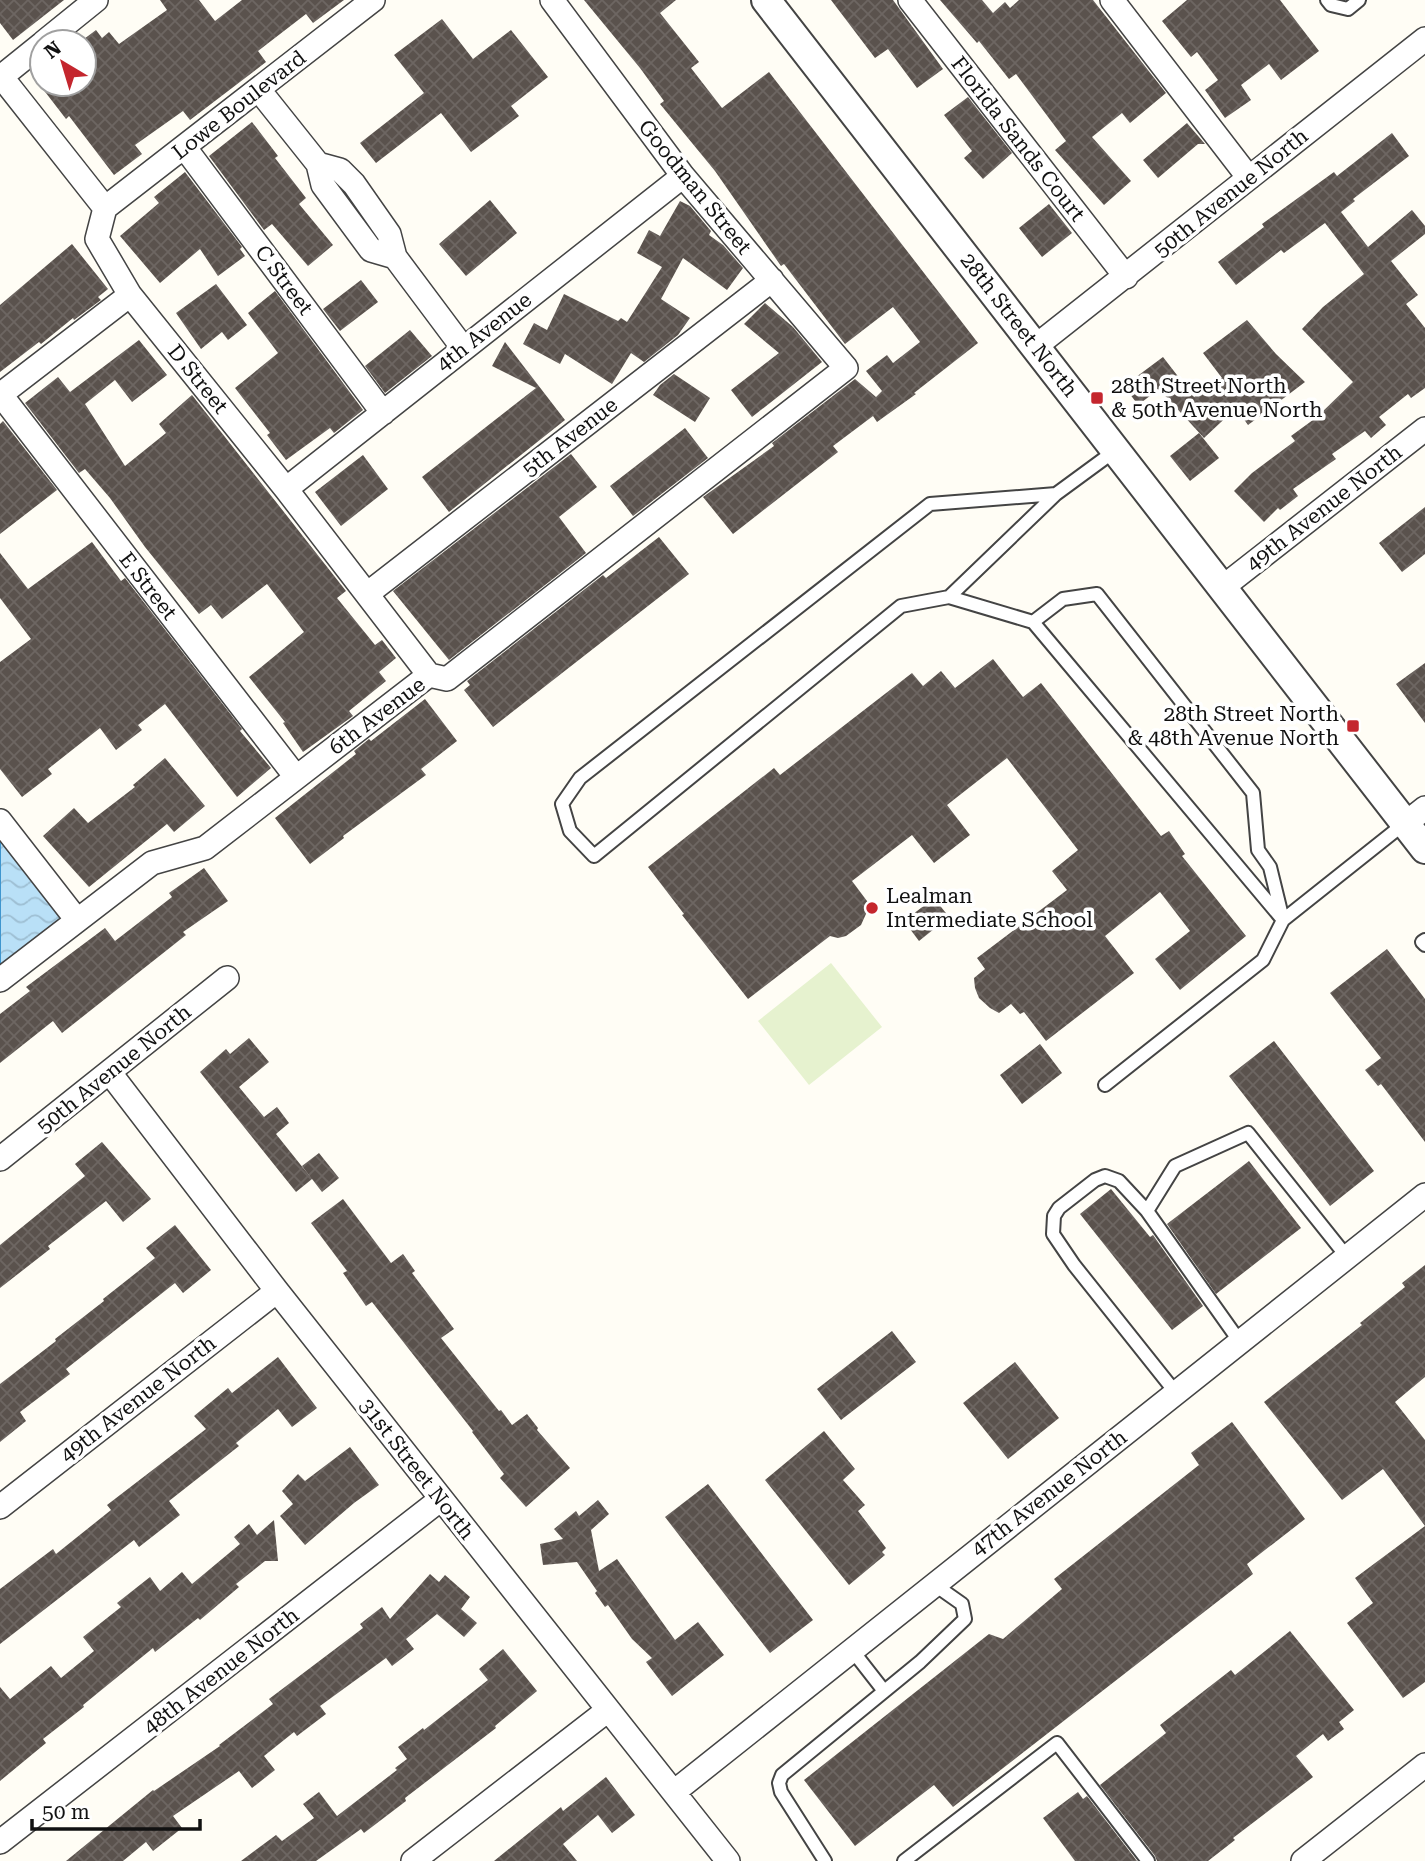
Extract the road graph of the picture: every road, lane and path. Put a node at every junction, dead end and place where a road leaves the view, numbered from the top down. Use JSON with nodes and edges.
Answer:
{"nodes":[{"id":1,"x":96,"y":0,"type":"edge"},
{"id":2,"x":373,"y":0,"type":"edge"},
{"id":3,"x":552,"y":0,"type":"edge"},
{"id":4,"x":766,"y":0,"type":"edge"},
{"id":5,"x":910,"y":0,"type":"edge"},
{"id":6,"x":1112,"y":0,"type":"edge"},
{"id":7,"x":1328,"y":0,"type":"edge"},
{"id":8,"x":1359,"y":0,"type":"edge"},
{"id":9,"x":61,"y":28,"type":"edge"},
{"id":10,"x":1425,"y":39,"type":"edge"},
{"id":11,"x":28,"y":55,"type":"edge"},
{"id":12,"x":1,"y":76,"type":"edge"},
{"id":13,"x":259,"y":90,"type":"junction"},
{"id":14,"x":185,"y":148,"type":"junction"},
{"id":15,"x":683,"y":176,"type":"junction"},
{"id":16,"x":1249,"y":178,"type":"junction"},
{"id":17,"x":105,"y":208,"type":"junction"},
{"id":18,"x":1126,"y":277,"type":"junction"},
{"id":19,"x":772,"y":280,"type":"junction"},
{"id":20,"x":130,"y":295,"type":"junction"},
{"id":21,"x":1036,"y":346,"type":"junction"},
{"id":22,"x":463,"y":348,"type":"junction"},
{"id":23,"x":846,"y":368,"type":"joint"},
{"id":24,"x":0,"y":395,"type":"edge"},
{"id":25,"x":383,"y":412,"type":"junction"},
{"id":26,"x":1425,"y":429,"type":"edge"},
{"id":27,"x":1116,"y":450,"type":"junction"},
{"id":28,"x":286,"y":489,"type":"junction"},
{"id":29,"x":1056,"y":494,"type":"junction"},
{"id":30,"x":1223,"y":587,"type":"junction"},
{"id":31,"x":367,"y":594,"type":"junction"},
{"id":32,"x":948,"y":597,"type":"junction"},
{"id":33,"x":1033,"y":622,"type":"junction"},
{"id":34,"x":429,"y":675,"type":"junction"},
{"id":35,"x":296,"y":777,"type":"junction"},
{"id":36,"x":1415,"y":816,"type":"edge"},
{"id":37,"x":0,"y":821,"type":"edge"},
{"id":38,"x":1425,"y":849,"type":"edge"},
{"id":39,"x":77,"y":920,"type":"junction"},
{"id":40,"x":1283,"y":920,"type":"junction"},
{"id":41,"x":1425,"y":940,"type":"edge"},
{"id":42,"x":1425,"y":945,"type":"edge"},
{"id":43,"x":227,"y":978,"type":"dead end"},
{"id":44,"x":0,"y":980,"type":"edge"},
{"id":45,"x":110,"y":1073,"type":"junction"},
{"id":46,"x":1105,"y":1084,"type":"dead end"},
{"id":47,"x":0,"y":1159,"type":"edge"},
{"id":48,"x":1425,"y":1195,"type":"edge"},
{"id":49,"x":1147,"y":1211,"type":"junction"},
{"id":50,"x":1347,"y":1257,"type":"junction"},
{"id":51,"x":277,"y":1291,"type":"junction"},
{"id":52,"x":1240,"y":1342,"type":"junction"},
{"id":53,"x":1176,"y":1393,"type":"junction"},
{"id":54,"x":441,"y":1499,"type":"junction"},
{"id":55,"x":0,"y":1507,"type":"edge"},
{"id":56,"x":935,"y":1585,"type":"junction"},
{"id":57,"x":852,"y":1650,"type":"junction"},
{"id":58,"x":884,"y":1691,"type":"junction"},
{"id":59,"x":608,"y":1710,"type":"junction"},
{"id":60,"x":1425,"y":1765,"type":"edge"},
{"id":61,"x":674,"y":1792,"type":"junction"},
{"id":62,"x":0,"y":1842,"type":"edge"},
{"id":63,"x":413,"y":1861,"type":"edge"},
{"id":64,"x":728,"y":1861,"type":"edge"},
{"id":65,"x":825,"y":1861,"type":"edge"},
{"id":66,"x":904,"y":1861,"type":"edge"},
{"id":67,"x":1148,"y":1861,"type":"edge"},
{"id":68,"x":1303,"y":1861,"type":"edge"}],
"edges":[{"from":1,"to":9,"type":"street"},
{"from":2,"to":13,"type":"street","name":"Lowe Boulevard"},
{"from":3,"to":15,"type":"street","name":"Goodman Street"},
{"from":4,"to":21,"type":"street","name":"28th Street North"},
{"from":5,"to":18,"type":"street","name":"Florida Sands Court"},
{"from":6,"to":16,"type":"street"},
{"from":7,"to":8,"type":"lane"},
{"from":10,"to":16,"type":"street","name":"50th Avenue North"},
{"from":11,"to":12,"type":"street"},
{"from":12,"to":17,"type":"street"},
{"from":13,"to":14,"type":"street","name":"Lowe Boulevard"},
{"from":13,"to":22,"type":"street"},
{"from":14,"to":17,"type":"street","name":"Lowe Boulevard"},
{"from":14,"to":25,"type":"street","name":"C Street"},
{"from":15,"to":19,"type":"street","name":"Goodman Street"},
{"from":15,"to":22,"type":"street","name":"4th Avenue"},
{"from":16,"to":18,"type":"street","name":"50th Avenue North"},
{"from":17,"to":20,"type":"street","name":"D Street"},
{"from":18,"to":21,"type":"street","name":"50th Avenue North"},
{"from":19,"to":23,"type":"street","name":"Goodman Street"},
{"from":19,"to":31,"type":"street","name":"5th Avenue"},
{"from":20,"to":24,"type":"street"},
{"from":20,"to":28,"type":"street","name":"D Street"},
{"from":21,"to":27,"type":"street","name":"28th Street North"},
{"from":22,"to":25,"type":"street","name":"4th Avenue"},
{"from":23,"to":34,"type":"street","name":"6th Avenue"},
{"from":24,"to":35,"type":"street","name":"E Street"},
{"from":25,"to":28,"type":"street","name":"4th Avenue"},
{"from":26,"to":30,"type":"street","name":"49th Avenue North"},
{"from":27,"to":29,"type":"lane"},
{"from":27,"to":30,"type":"street","name":"28th Street North"},
{"from":28,"to":31,"type":"street","name":"D Street"},
{"from":29,"to":32,"type":"lane"},
{"from":29,"to":32,"type":"lane"},
{"from":30,"to":36,"type":"street","name":"28th Street North"},
{"from":31,"to":34,"type":"street","name":"D Street"},
{"from":32,"to":33,"type":"lane"},
{"from":33,"to":40,"type":"lane"},
{"from":33,"to":40,"type":"lane"},
{"from":34,"to":35,"type":"street","name":"6th Avenue"},
{"from":35,"to":39,"type":"street","name":"6th Avenue"},
{"from":36,"to":38,"type":"street","name":"28th Street North"},
{"from":36,"to":40,"type":"lane"},
{"from":37,"to":39,"type":"street"},
{"from":39,"to":44,"type":"street","name":"6th Avenue"},
{"from":40,"to":46,"type":"lane"},
{"from":41,"to":42,"type":"lane"},
{"from":43,"to":45,"type":"street","name":"50th Avenue North"},
{"from":45,"to":47,"type":"street","name":"50th Avenue North"},
{"from":45,"to":51,"type":"street","name":"31st Street North"},
{"from":48,"to":50,"type":"street","name":"47th Avenue North"},
{"from":49,"to":50,"type":"lane"},
{"from":49,"to":52,"type":"lane"},
{"from":49,"to":53,"type":"lane"},
{"from":50,"to":52,"type":"street","name":"47th Avenue North"},
{"from":51,"to":54,"type":"street","name":"31st Street North"},
{"from":51,"to":55,"type":"street","name":"49th Avenue North"},
{"from":52,"to":53,"type":"street","name":"47th Avenue North"},
{"from":53,"to":56,"type":"street","name":"47th Avenue North"},
{"from":54,"to":59,"type":"street","name":"31st Street North"},
{"from":54,"to":62,"type":"street","name":"48th Avenue North"},
{"from":56,"to":57,"type":"street","name":"47th Avenue North"},
{"from":56,"to":58,"type":"lane"},
{"from":57,"to":58,"type":"lane"},
{"from":57,"to":61,"type":"street","name":"47th Avenue North"},
{"from":58,"to":65,"type":"lane"},
{"from":59,"to":61,"type":"street","name":"31st Street North"},
{"from":59,"to":63,"type":"street"},
{"from":60,"to":68,"type":"street"},
{"from":61,"to":64,"type":"street","name":"31st Street North"},
{"from":66,"to":67,"type":"lane"}]}
